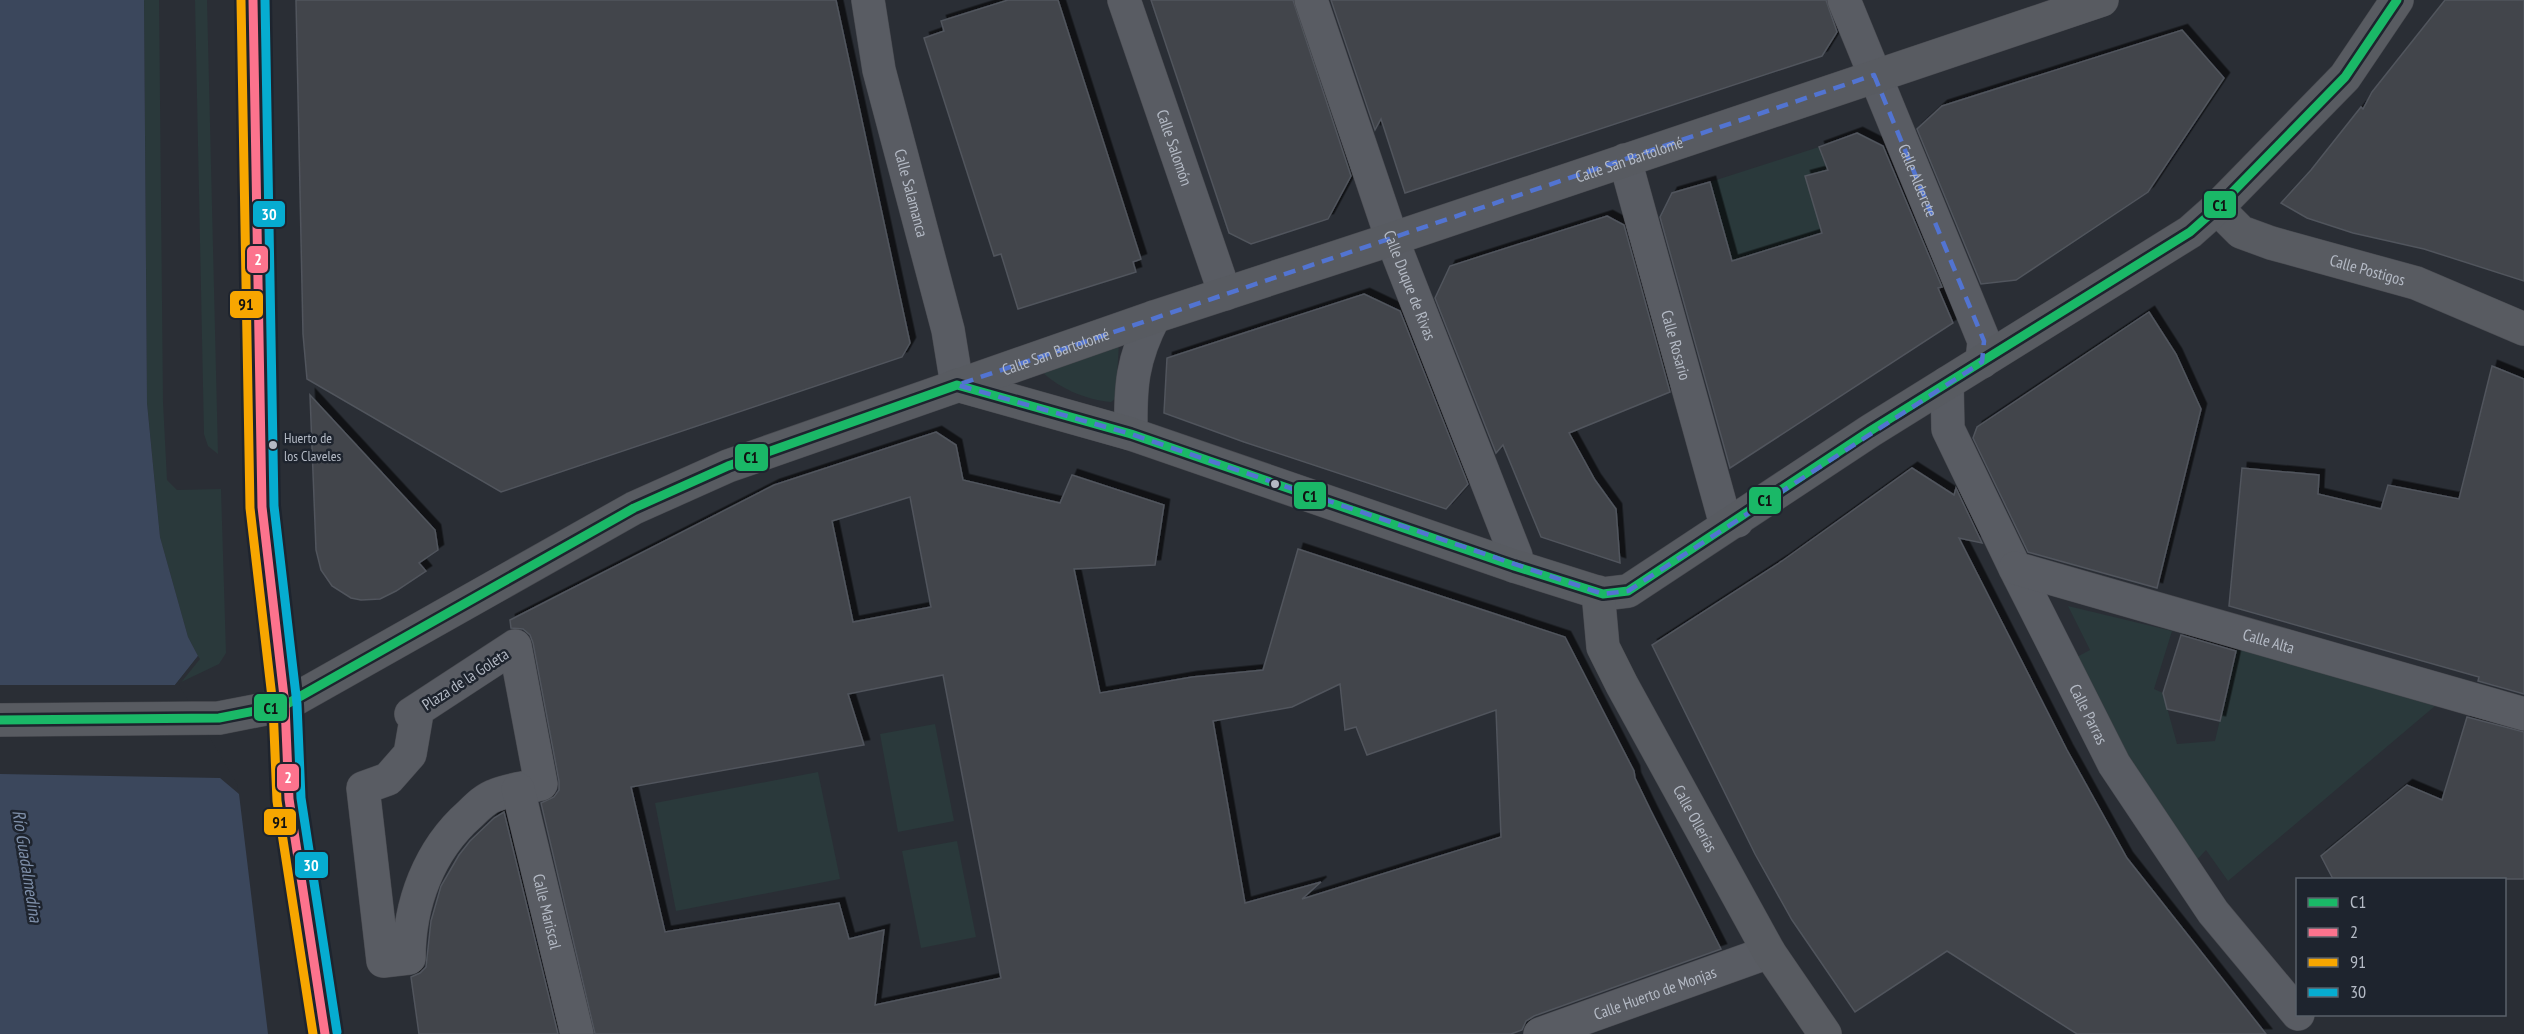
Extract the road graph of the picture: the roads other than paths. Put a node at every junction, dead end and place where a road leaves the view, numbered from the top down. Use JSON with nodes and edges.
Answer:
{"nodes":[{"id":1,"x":253,"y":0,"type":"edge"},
{"id":2,"x":868,"y":0,"type":"edge"},
{"id":3,"x":1124,"y":0,"type":"edge"},
{"id":4,"x":1311,"y":0,"type":"edge"},
{"id":5,"x":1844,"y":0,"type":"edge"},
{"id":6,"x":2102,"y":0,"type":"edge"},
{"id":7,"x":2389,"y":6,"type":"edge"},
{"id":8,"x":1874,"y":75,"type":"junction"},
{"id":9,"x":1625,"y":160,"type":"junction"},
{"id":10,"x":2217,"y":208,"type":"junction"},
{"id":11,"x":1392,"y":239,"type":"junction"},
{"id":12,"x":1225,"y":294,"type":"junction"},
{"id":13,"x":1154,"y":317,"type":"junction"},
{"id":14,"x":2524,"y":328,"type":"edge"},
{"id":15,"x":1982,"y":362,"type":"junction"},
{"id":16,"x":1947,"y":383,"type":"junction"},
{"id":17,"x":957,"y":385,"type":"junction"},
{"id":18,"x":1131,"y":434,"type":"junction"},
{"id":19,"x":1737,"y":521,"type":"junction"},
{"id":20,"x":1514,"y":566,"type":"junction"},
{"id":21,"x":2014,"y":568,"type":"junction"},
{"id":22,"x":1598,"y":592,"type":"junction"},
{"id":23,"x":285,"y":705,"type":"junction"},
{"id":24,"x":2524,"y":714,"type":"edge"},
{"id":25,"x":0,"y":720,"type":"edge"},
{"id":26,"x":518,"y":789,"type":"junction"},
{"id":27,"x":1769,"y":952,"type":"junction"},
{"id":28,"x":2296,"y":1012,"type":"edge"},
{"id":29,"x":2300,"y":1016,"type":"edge"},
{"id":30,"x":325,"y":1034,"type":"edge"},
{"id":31,"x":577,"y":1034,"type":"edge"},
{"id":32,"x":1540,"y":1034,"type":"edge"},
{"id":33,"x":1824,"y":1034,"type":"edge"},
{"id":34,"x":2314,"y":1034,"type":"edge"}],
"edges":[{"from":1,"to":23,"type":"main road"},
{"from":2,"to":17,"type":"street","name":"Calle Salamanca"},
{"from":3,"to":12,"type":"street","name":"Calle Salomón"},
{"from":4,"to":11,"type":"street","name":"Calle Duque de Rivas"},
{"from":5,"to":8,"type":"street","name":"Calle Alderete"},
{"from":6,"to":8,"type":"main road","name":"Calle San Bartolomé"},
{"from":7,"to":10,"type":"main road"},
{"from":8,"to":9,"type":"main road","name":"Calle San Bartolomé"},
{"from":8,"to":15,"type":"street","name":"Calle Alderete"},
{"from":9,"to":11,"type":"main road","name":"Calle San Bartolomé"},
{"from":9,"to":19,"type":"street","name":"Calle Rosario"},
{"from":10,"to":14,"type":"main road","name":"Calle Postigos"},
{"from":10,"to":15,"type":"main road"},
{"from":11,"to":12,"type":"main road","name":"Calle San Bartolomé"},
{"from":11,"to":20,"type":"street","name":"Calle Duque de Rivas"},
{"from":12,"to":13,"type":"main road","name":"Calle San Bartolomé"},
{"from":13,"to":17,"type":"main road","name":"Calle San Bartolomé"},
{"from":13,"to":18,"type":"street"},
{"from":15,"to":16,"type":"main road"},
{"from":16,"to":19,"type":"main road"},
{"from":16,"to":21,"type":"street","name":"Calle Parras"},
{"from":17,"to":18,"type":"main road"},
{"from":17,"to":23,"type":"main road","name":"Calle San Bartolomé"},
{"from":18,"to":20,"type":"main road"},
{"from":19,"to":22,"type":"main road"},
{"from":20,"to":22,"type":"main road"},
{"from":21,"to":24,"type":"street","name":"Calle Alta"},
{"from":21,"to":28,"type":"street","name":"Calle Parras"},
{"from":22,"to":27,"type":"main road","name":"Calle Ollerías"},
{"from":23,"to":25,"type":"main road","name":"Calle San Bartolomé"},
{"from":23,"to":30,"type":"main road"},
{"from":26,"to":26,"type":"street","name":"Plaza de la Goleta"},
{"from":26,"to":31,"type":"street","name":"Calle Mariscal"},
{"from":27,"to":32,"type":"street","name":"Calle Huerto de Monjas"},
{"from":27,"to":33,"type":"main road","name":"Calle Ollerías"},
{"from":29,"to":34,"type":"street","name":"Calle Parras"}]}
